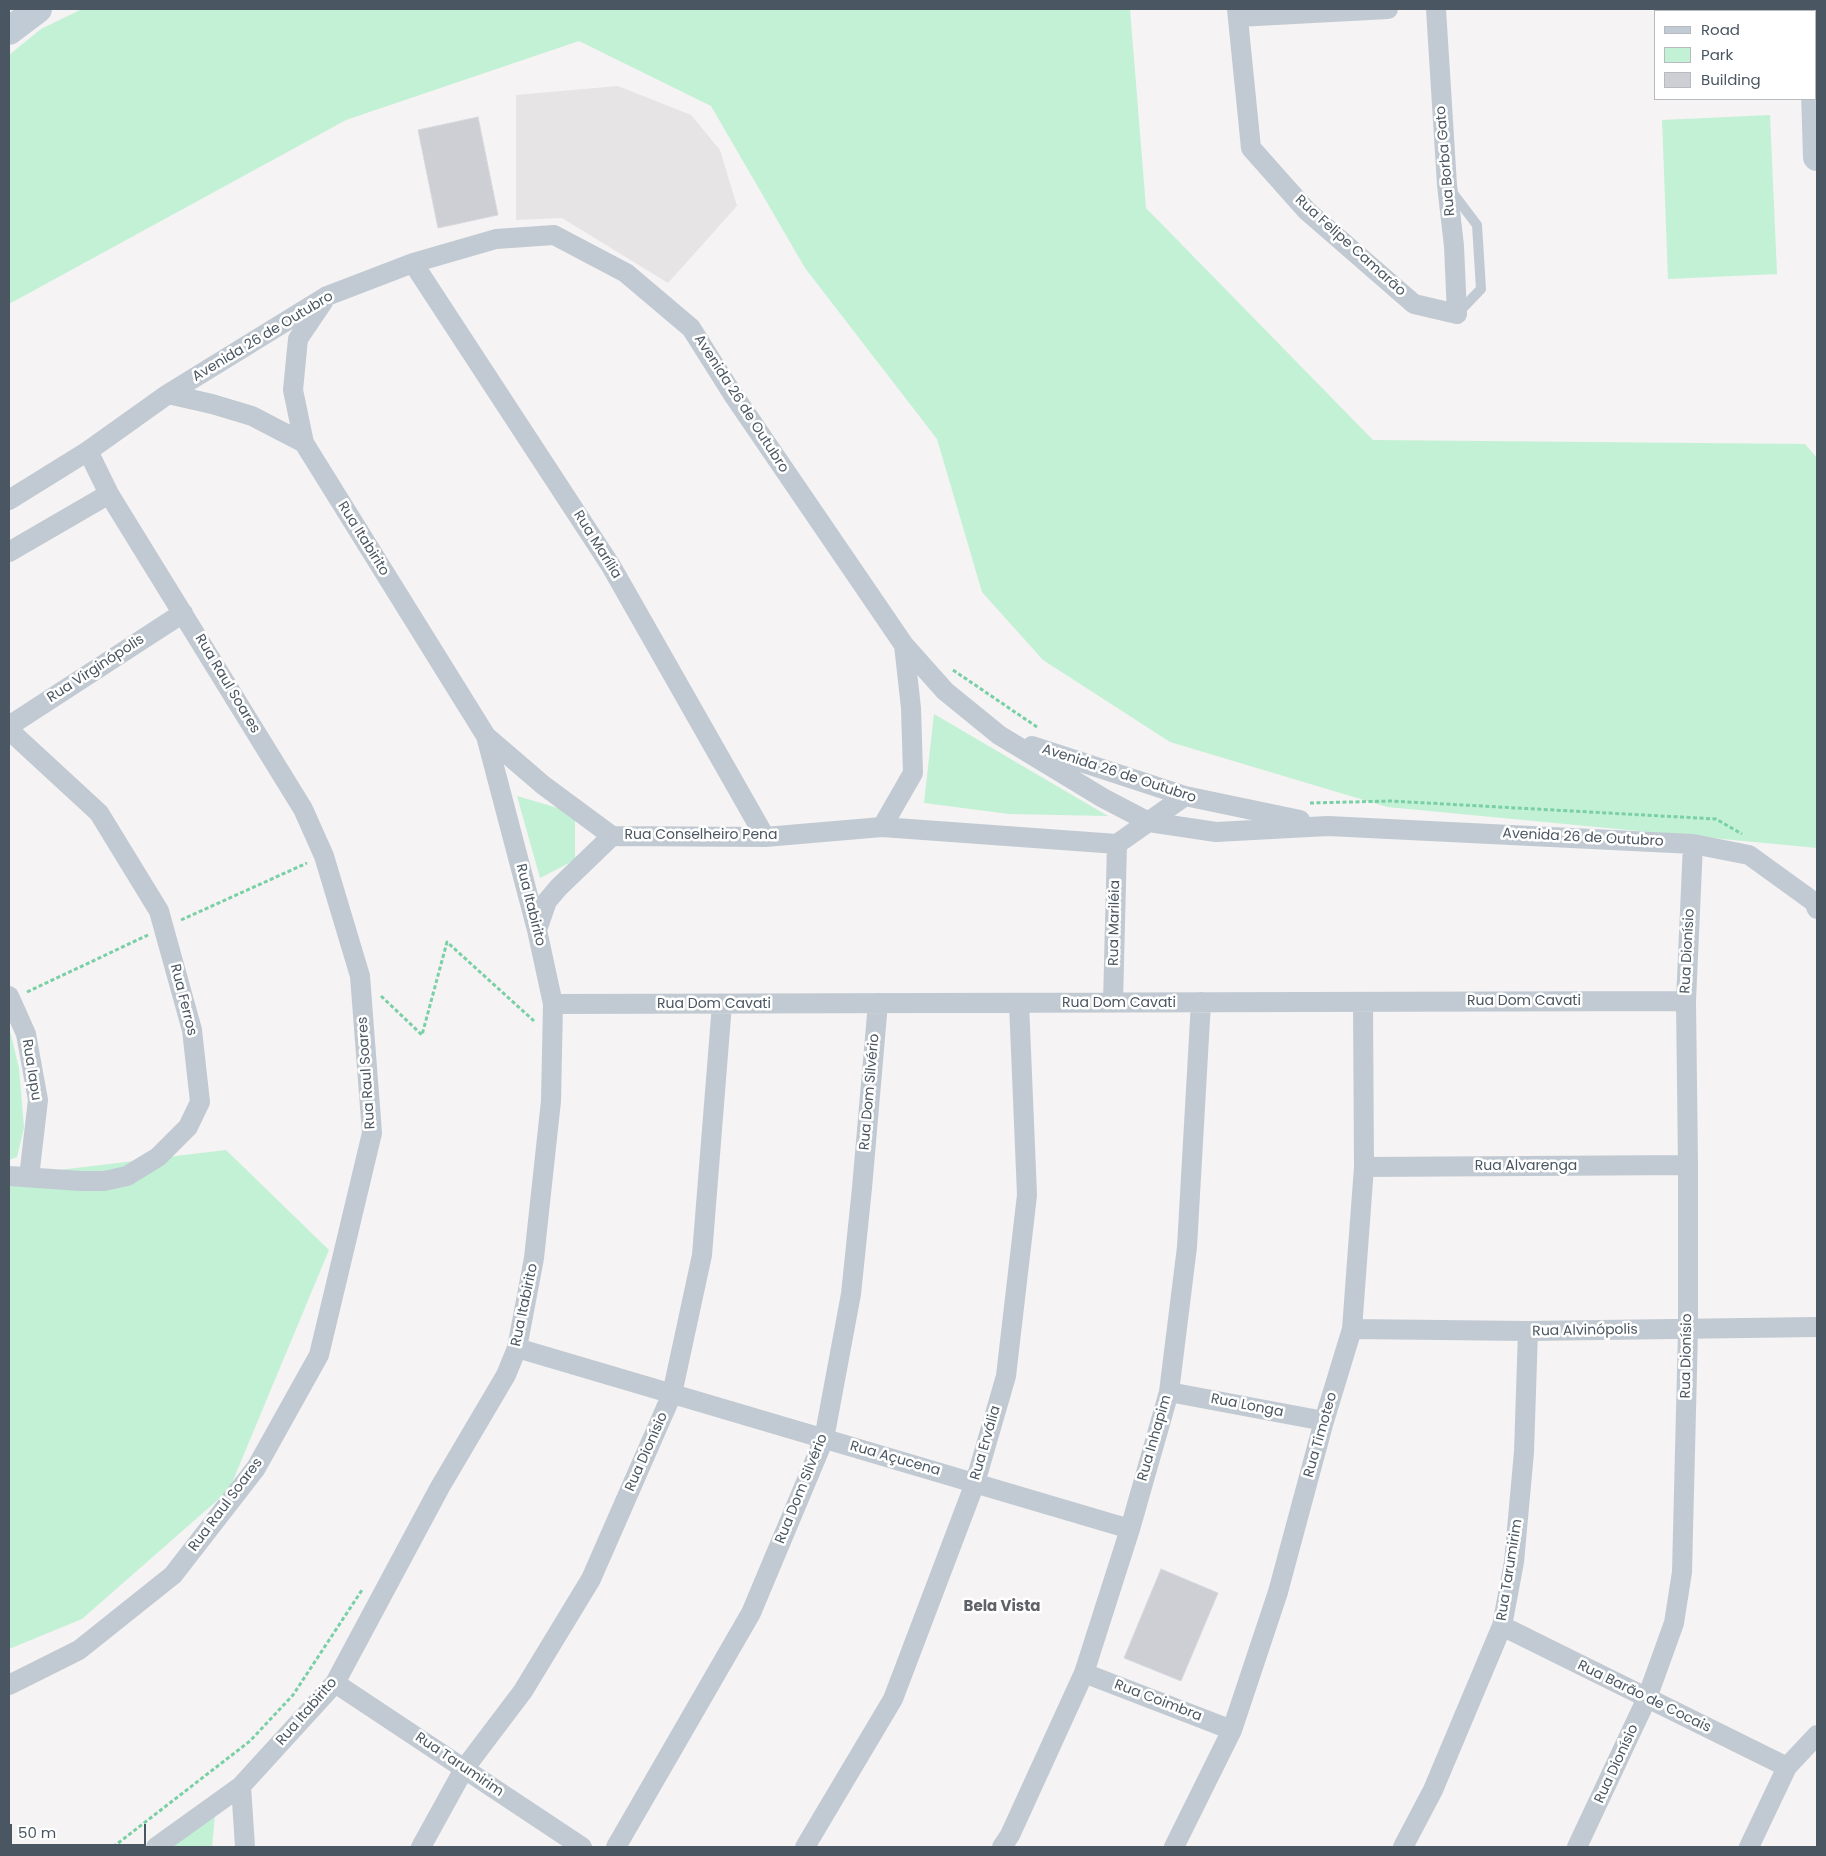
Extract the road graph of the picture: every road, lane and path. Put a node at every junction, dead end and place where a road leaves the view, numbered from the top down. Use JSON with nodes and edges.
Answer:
{"nodes":[{"id":1,"x":38,"y":9,"type":"edge"},
{"id":2,"x":1388,"y":9,"type":"edge"},
{"id":3,"x":1436,"y":9,"type":"edge"},
{"id":4,"x":1238,"y":13,"type":"edge"},
{"id":5,"x":9,"y":31,"type":"edge"},
{"id":6,"x":1815,"y":100,"type":"edge"},
{"id":7,"x":1817,"y":158,"type":"edge"},
{"id":8,"x":413,"y":263,"type":"junction"},
{"id":9,"x":327,"y":296,"type":"junction"},
{"id":10,"x":1457,"y":314,"type":"joint"},
{"id":11,"x":168,"y":394,"type":"junction"},
{"id":12,"x":304,"y":443,"type":"junction"},
{"id":13,"x":88,"y":451,"type":"junction"},
{"id":14,"x":109,"y":494,"type":"junction"},
{"id":15,"x":9,"y":500,"type":"edge"},
{"id":16,"x":9,"y":552,"type":"edge"},
{"id":17,"x":183,"y":613,"type":"junction"},
{"id":18,"x":904,"y":645,"type":"junction"},
{"id":19,"x":949,"y":668,"type":"dead end"},
{"id":20,"x":9,"y":728,"type":"edge"},
{"id":21,"x":1044,"y":732,"type":"dead end"},
{"id":22,"x":999,"y":735,"type":"junction"},
{"id":23,"x":486,"y":736,"type":"junction"},
{"id":24,"x":1184,"y":796,"type":"junction"},
{"id":25,"x":1301,"y":803,"type":"dead end"},
{"id":26,"x":1149,"y":822,"type":"junction"},
{"id":27,"x":1328,"y":826,"type":"junction"},
{"id":28,"x":882,"y":827,"type":"junction"},
{"id":29,"x":612,"y":836,"type":"junction"},
{"id":30,"x":766,"y":837,"type":"junction"},
{"id":31,"x":1749,"y":838,"type":"dead end"},
{"id":32,"x":1117,"y":844,"type":"junction"},
{"id":33,"x":1693,"y":844,"type":"junction"},
{"id":34,"x":324,"y":856,"type":"junction"},
{"id":35,"x":1817,"y":909,"type":"edge"},
{"id":36,"x":164,"y":928,"type":"junction"},
{"id":37,"x":537,"y":930,"type":"junction"},
{"id":38,"x":360,"y":976,"type":"junction"},
{"id":39,"x":10,"y":998,"type":"edge"},
{"id":40,"x":1686,"y":1001,"type":"junction"},
{"id":41,"x":1114,"y":1002,"type":"junction"},
{"id":42,"x":1201,"y":1002,"type":"junction"},
{"id":43,"x":1363,"y":1002,"type":"junction"},
{"id":44,"x":1019,"y":1003,"type":"junction"},
{"id":45,"x":553,"y":1004,"type":"junction"},
{"id":46,"x":722,"y":1004,"type":"junction"},
{"id":47,"x":878,"y":1004,"type":"junction"},
{"id":48,"x":532,"y":1010,"type":"dead end"},
{"id":49,"x":532,"y":1019,"type":"junction"},
{"id":50,"x":532,"y":1029,"type":"dead end"},
{"id":51,"x":552,"y":1037,"type":"junction"},
{"id":52,"x":1688,"y":1165,"type":"junction"},
{"id":53,"x":1364,"y":1167,"type":"junction"},
{"id":54,"x":9,"y":1176,"type":"edge"},
{"id":55,"x":29,"y":1177,"type":"junction"},
{"id":56,"x":1817,"y":1328,"type":"edge"},
{"id":57,"x":1352,"y":1329,"type":"junction"},
{"id":58,"x":1688,"y":1330,"type":"junction"},
{"id":59,"x":1528,"y":1331,"type":"junction"},
{"id":60,"x":517,"y":1348,"type":"junction"},
{"id":61,"x":1169,"y":1392,"type":"junction"},
{"id":62,"x":672,"y":1394,"type":"junction"},
{"id":63,"x":1324,"y":1421,"type":"junction"},
{"id":64,"x":824,"y":1438,"type":"junction"},
{"id":65,"x":975,"y":1483,"type":"junction"},
{"id":66,"x":1130,"y":1529,"type":"junction"},
{"id":67,"x":362,"y":1589,"type":"dead end"},
{"id":68,"x":1502,"y":1626,"type":"junction"},
{"id":69,"x":1084,"y":1673,"type":"junction"},
{"id":70,"x":335,"y":1683,"type":"junction"},
{"id":71,"x":9,"y":1685,"type":"edge"},
{"id":72,"x":1647,"y":1698,"type":"junction"},
{"id":73,"x":1232,"y":1730,"type":"junction"},
{"id":74,"x":1817,"y":1736,"type":"edge"},
{"id":75,"x":1787,"y":1767,"type":"junction"},
{"id":76,"x":464,"y":1769,"type":"junction"},
{"id":77,"x":241,"y":1786,"type":"junction"},
{"id":78,"x":113,"y":1847,"type":"edge"},
{"id":79,"x":156,"y":1847,"type":"edge"},
{"id":80,"x":245,"y":1847,"type":"edge"},
{"id":81,"x":421,"y":1847,"type":"edge"},
{"id":82,"x":582,"y":1847,"type":"edge"},
{"id":83,"x":616,"y":1847,"type":"edge"},
{"id":84,"x":805,"y":1847,"type":"edge"},
{"id":85,"x":1002,"y":1847,"type":"edge"},
{"id":86,"x":1174,"y":1847,"type":"edge"},
{"id":87,"x":1403,"y":1847,"type":"edge"},
{"id":88,"x":1577,"y":1847,"type":"edge"},
{"id":89,"x":1749,"y":1847,"type":"edge"}],
"edges":[{"from":1,"to":5,"type":"main road"},
{"from":2,"to":4,"type":"street"},
{"from":3,"to":10,"type":"street","name":"Rua Borba Gato"},
{"from":4,"to":10,"type":"street","name":"Rua Felipe Camarão"},
{"from":6,"to":7,"type":"main road"},
{"from":8,"to":9,"type":"street","name":"Avenida 26 de Outubro"},
{"from":8,"to":18,"type":"street","name":"Avenida 26 de Outubro"},
{"from":8,"to":30,"type":"street","name":"Rua Marília"},
{"from":9,"to":11,"type":"street","name":"Avenida 26 de Outubro"},
{"from":9,"to":12,"type":"street","name":"Rua Itabirito"},
{"from":11,"to":12,"type":"street"},
{"from":11,"to":13,"type":"street","name":"Avenida 26 de Outubro"},
{"from":12,"to":23,"type":"street","name":"Rua Itabirito"},
{"from":13,"to":14,"type":"street","name":"Rua Raul Soares"},
{"from":13,"to":15,"type":"street","name":"Avenida 26 de Outubro"},
{"from":14,"to":16,"type":"street"},
{"from":14,"to":17,"type":"street","name":"Rua Raul Soares"},
{"from":17,"to":20,"type":"street","name":"Rua Virginópolis"},
{"from":17,"to":34,"type":"street","name":"Rua Raul Soares"},
{"from":18,"to":22,"type":"street","name":"Avenida 26 de Outubro"},
{"from":18,"to":28,"type":"street"},
{"from":19,"to":21,"type":"path"},
{"from":20,"to":36,"type":"street","name":"Rua Ferros"},
{"from":22,"to":24,"type":"street","name":"Avenida 26 de Outubro"},
{"from":22,"to":26,"type":"street","name":"Avenida 26 de Outubro"},
{"from":23,"to":29,"type":"street","name":"Rua Itabirito"},
{"from":23,"to":37,"type":"street","name":"Rua Itabirito"},
{"from":24,"to":26,"type":"street"},
{"from":24,"to":27,"type":"street","name":"Avenida 26 de Outubro"},
{"from":25,"to":31,"type":"path"},
{"from":26,"to":27,"type":"street","name":"Avenida 26 de Outubro"},
{"from":26,"to":32,"type":"street"},
{"from":27,"to":33,"type":"street","name":"Avenida 26 de Outubro"},
{"from":28,"to":30,"type":"street","name":"Rua Conselheiro Pena"},
{"from":28,"to":32,"type":"street","name":"Rua Conselheiro Pena"},
{"from":29,"to":30,"type":"street","name":"Rua Conselheiro Pena"},
{"from":29,"to":37,"type":"street","name":"Rua Conselheiro Pena"},
{"from":32,"to":41,"type":"street","name":"Rua Mariléia"},
{"from":33,"to":35,"type":"street","name":"Avenida 26 de Outubro"},
{"from":33,"to":40,"type":"street","name":"Rua Dionísio"},
{"from":34,"to":36,"type":"path"},
{"from":34,"to":38,"type":"street","name":"Rua Raul Soares"},
{"from":36,"to":39,"type":"path"},
{"from":36,"to":55,"type":"street","name":"Rua Ferros"},
{"from":37,"to":45,"type":"street","name":"Rua Itabirito"},
{"from":38,"to":49,"type":"path"},
{"from":38,"to":71,"type":"street","name":"Rua Raul Soares"},
{"from":39,"to":55,"type":"street","name":"Rua Iapu"},
{"from":40,"to":43,"type":"street","name":"Rua Dom Cavati"},
{"from":40,"to":52,"type":"street","name":"Rua Dionísio"},
{"from":41,"to":42,"type":"street","name":"Rua Dom Cavati"},
{"from":41,"to":44,"type":"street","name":"Rua Dom Cavati"},
{"from":42,"to":43,"type":"street","name":"Rua Dom Cavati"},
{"from":42,"to":61,"type":"street","name":"Rua Inhapim"},
{"from":43,"to":53,"type":"street","name":"Rua Timoteo"},
{"from":44,"to":47,"type":"street","name":"Rua Dom Cavati"},
{"from":44,"to":65,"type":"street","name":"Rua Ervália"},
{"from":45,"to":46,"type":"street","name":"Rua Dom Cavati"},
{"from":45,"to":51,"type":"street","name":"Rua Itabirito"},
{"from":46,"to":47,"type":"street","name":"Rua Dom Cavati"},
{"from":46,"to":62,"type":"street","name":"Rua Dionísio"},
{"from":47,"to":64,"type":"street","name":"Rua Dom Silvério"},
{"from":48,"to":49,"type":"path"},
{"from":49,"to":50,"type":"path"},
{"from":49,"to":51,"type":"path"},
{"from":51,"to":60,"type":"street","name":"Rua Itabirito"},
{"from":52,"to":53,"type":"street","name":"Rua Alvarenga"},
{"from":52,"to":58,"type":"street","name":"Rua Dionísio"},
{"from":53,"to":57,"type":"street","name":"Rua Timoteo"},
{"from":54,"to":55,"type":"street","name":"Rua Ferros"},
{"from":56,"to":58,"type":"street","name":"Rua Alvinópolis"},
{"from":57,"to":59,"type":"street","name":"Rua Alvinópolis"},
{"from":57,"to":63,"type":"street","name":"Rua Timoteo"},
{"from":58,"to":59,"type":"street","name":"Rua Alvinópolis"},
{"from":58,"to":72,"type":"street","name":"Rua Dionísio"},
{"from":59,"to":68,"type":"street","name":"Rua Tarumirim"},
{"from":60,"to":62,"type":"street","name":"Rua Açucena"},
{"from":60,"to":70,"type":"street","name":"Rua Itabirito"},
{"from":61,"to":63,"type":"street","name":"Rua Longa"},
{"from":61,"to":66,"type":"street","name":"Rua Inhapim"},
{"from":62,"to":64,"type":"street","name":"Rua Açucena"},
{"from":62,"to":76,"type":"street","name":"Rua Dionísio"},
{"from":63,"to":73,"type":"street","name":"Rua Timoteo"},
{"from":64,"to":65,"type":"street","name":"Rua Açucena"},
{"from":64,"to":83,"type":"street","name":"Rua Dom Silvério"},
{"from":65,"to":66,"type":"street","name":"Rua Açucena"},
{"from":65,"to":84,"type":"street","name":"Rua Ervália"},
{"from":66,"to":69,"type":"street","name":"Rua Inhapim"},
{"from":67,"to":78,"type":"path"},
{"from":68,"to":72,"type":"street","name":"Rua Barão de Cocais"},
{"from":68,"to":87,"type":"street","name":"Rua Tarumirim"},
{"from":69,"to":73,"type":"street","name":"Rua Coimbra"},
{"from":69,"to":85,"type":"street","name":"Rua Inhapim"},
{"from":70,"to":76,"type":"street","name":"Rua Tarumirim"},
{"from":70,"to":77,"type":"street","name":"Rua Itabirito"},
{"from":72,"to":75,"type":"street","name":"Rua Barão de Cocais"},
{"from":72,"to":88,"type":"street","name":"Rua Dionísio"},
{"from":73,"to":86,"type":"street","name":"Rua Timoteo"},
{"from":74,"to":75,"type":"street"},
{"from":75,"to":89,"type":"street"},
{"from":76,"to":81,"type":"street","name":"Rua Dionísio"},
{"from":76,"to":82,"type":"street","name":"Rua Tarumirim"},
{"from":77,"to":79,"type":"street","name":"Rua Itabirito"},
{"from":77,"to":80,"type":"street"}]}
